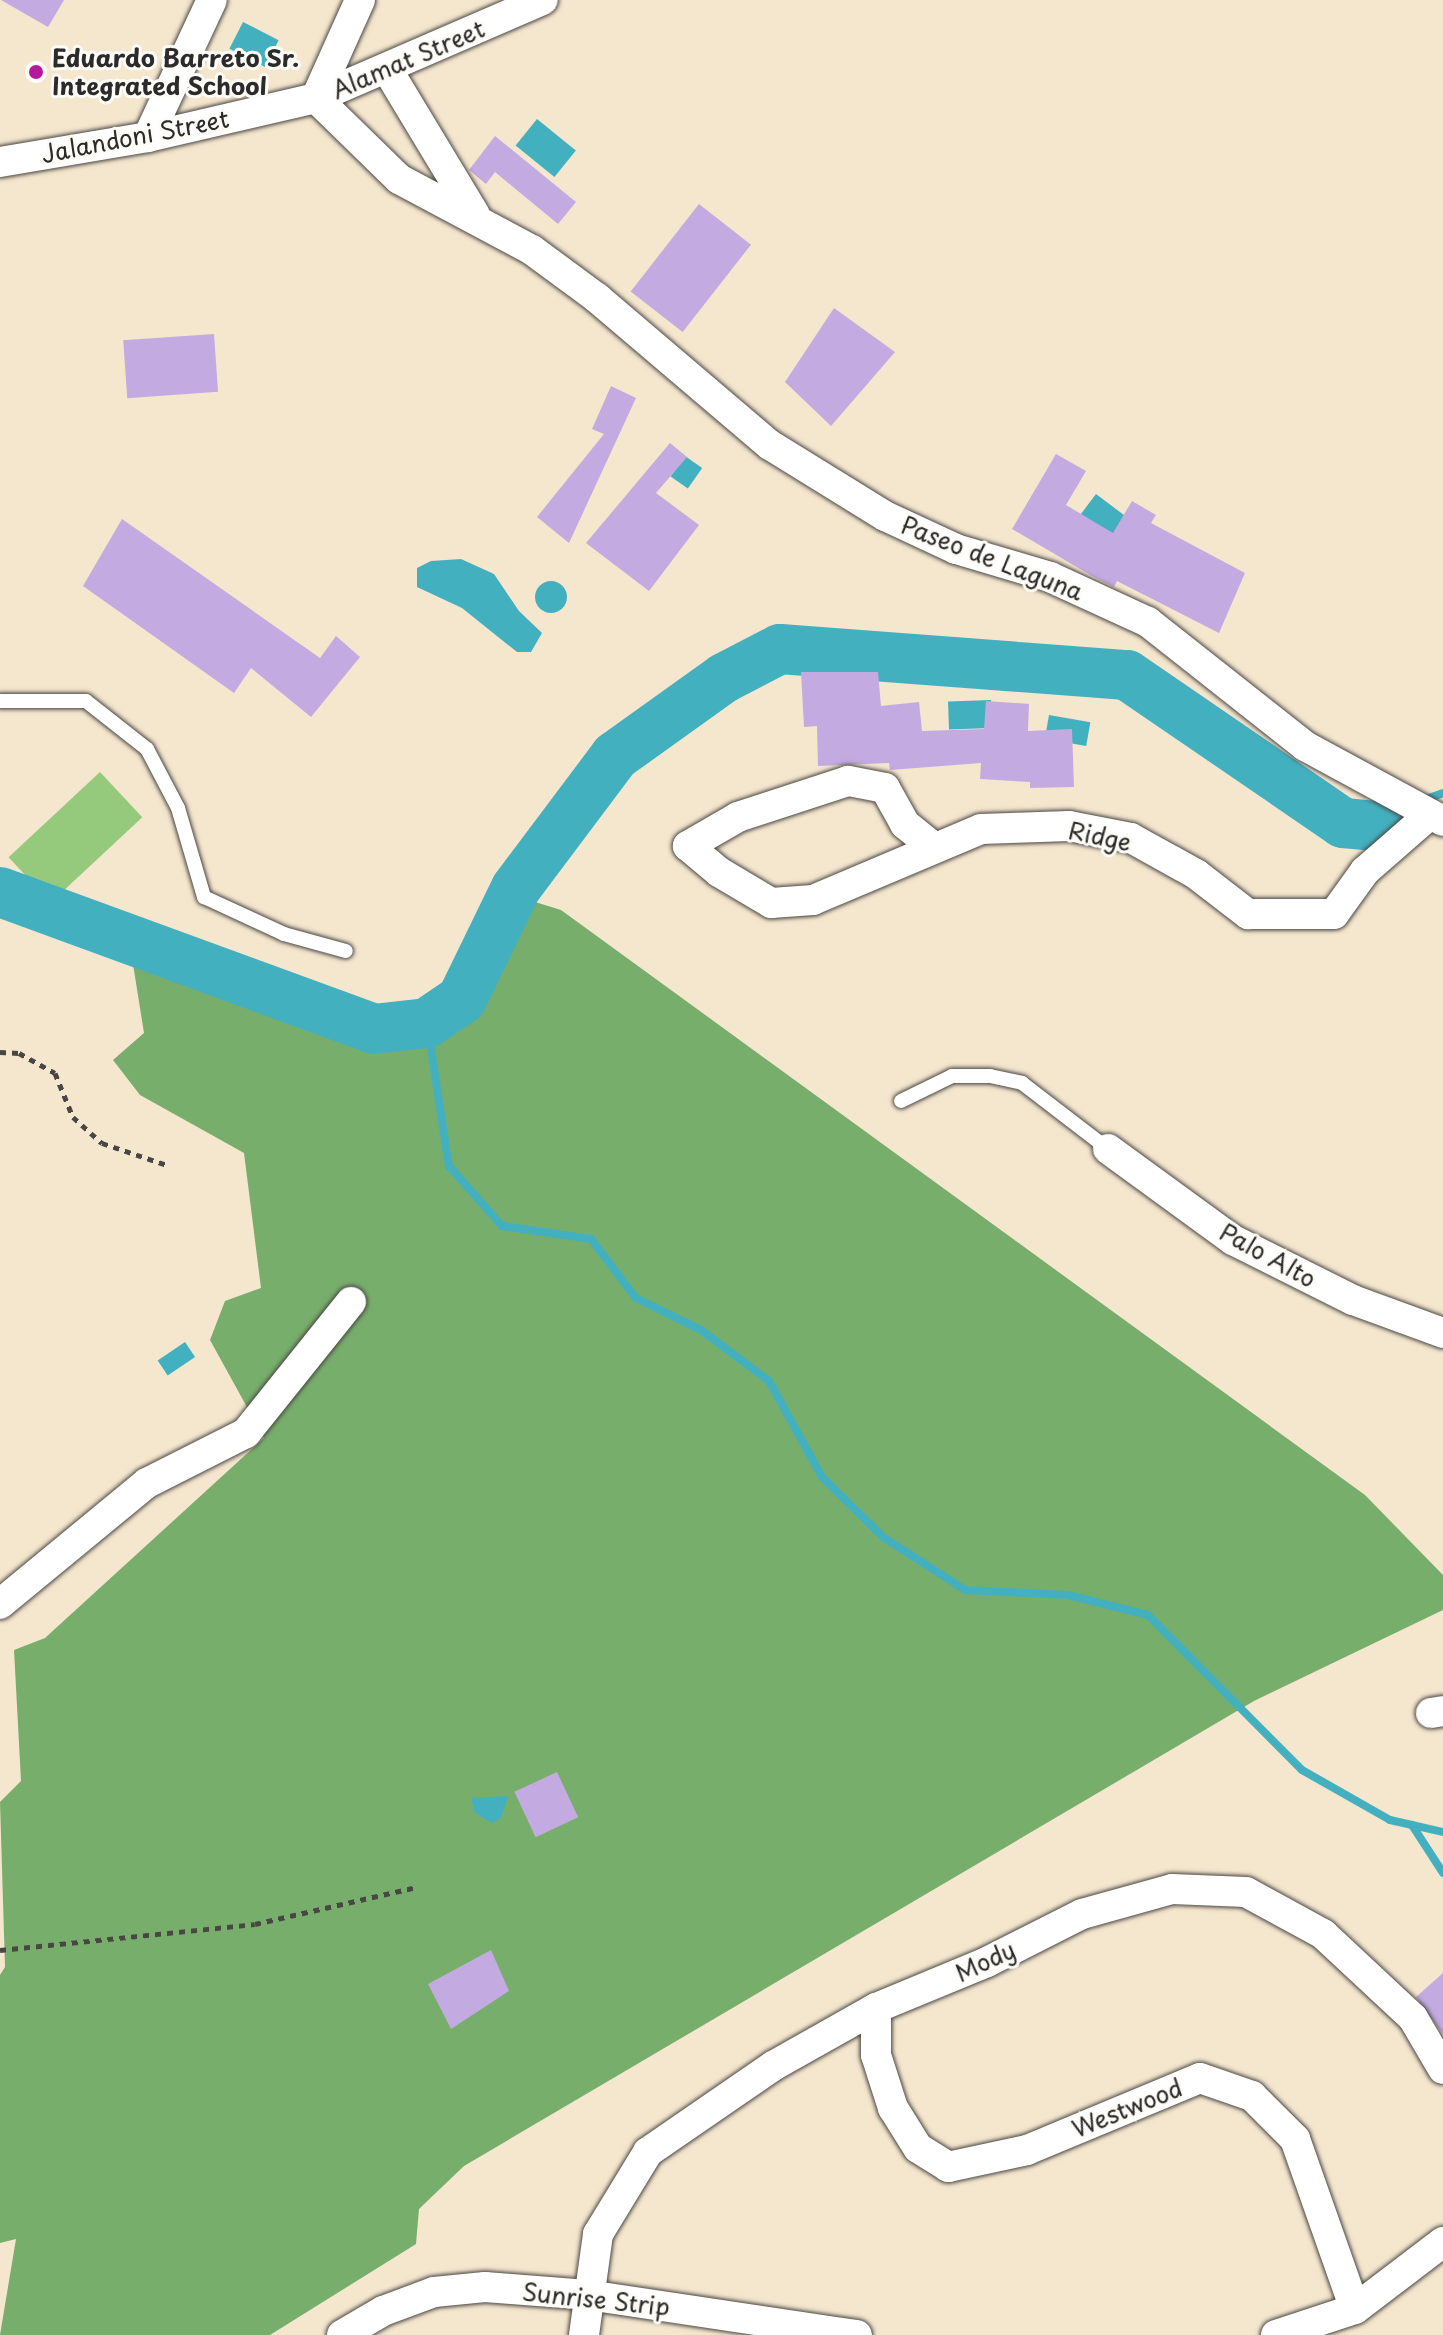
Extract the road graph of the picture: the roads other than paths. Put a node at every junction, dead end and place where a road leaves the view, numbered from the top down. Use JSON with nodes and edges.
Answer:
{"nodes":[{"id":1,"x":212,"y":0,"type":"edge"},
{"id":2,"x":360,"y":0,"type":"edge"},
{"id":3,"x":543,"y":0,"type":"edge"},
{"id":4,"x":387,"y":69,"type":"junction"},
{"id":5,"x":316,"y":98,"type":"junction"},
{"id":6,"x":148,"y":137,"type":"junction"},
{"id":7,"x":0,"y":162,"type":"edge"},
{"id":8,"x":476,"y":217,"type":"junction"},
{"id":9,"x":0,"y":701,"type":"edge"},
{"id":10,"x":1435,"y":818,"type":"edge"},
{"id":11,"x":932,"y":846,"type":"junction"},
{"id":12,"x":346,"y":951,"type":"dead end"},
{"id":13,"x":901,"y":1101,"type":"dead end"},
{"id":14,"x":1108,"y":1149,"type":"joint"},
{"id":15,"x":351,"y":1302,"type":"dead end"},
{"id":16,"x":1443,"y":1333,"type":"edge"},
{"id":17,"x":0,"y":1604,"type":"edge"},
{"id":18,"x":876,"y":2008,"type":"junction"},
{"id":19,"x":1443,"y":2069,"type":"edge"},
{"id":20,"x":1443,"y":2242,"type":"edge"},
{"id":21,"x":588,"y":2295,"type":"junction"},
{"id":22,"x":1355,"y":2309,"type":"junction"},
{"id":23,"x":747,"y":2327,"type":"edge"},
{"id":24,"x":342,"y":2335,"type":"edge"},
{"id":25,"x":584,"y":2335,"type":"edge"},
{"id":26,"x":857,"y":2335,"type":"edge"},
{"id":27,"x":1276,"y":2335,"type":"edge"}],
"edges":[{"from":1,"to":6,"type":"street"},
{"from":2,"to":5,"type":"street"},
{"from":3,"to":4,"type":"street","name":"Alamat Street"},
{"from":4,"to":5,"type":"street","name":"Alamat Street"},
{"from":4,"to":8,"type":"street","name":"Paseo de Laguna"},
{"from":5,"to":6,"type":"street","name":"Jalandoni Street"},
{"from":5,"to":8,"type":"street","name":"Paseo de Laguna"},
{"from":6,"to":7,"type":"street","name":"Jalandoni Street"},
{"from":8,"to":10,"type":"street","name":"Paseo de Laguna"},
{"from":9,"to":12,"type":"lane"},
{"from":10,"to":11,"type":"street","name":"Ridge"},
{"from":11,"to":11,"type":"street","name":"Ridge"},
{"from":13,"to":14,"type":"lane"},
{"from":14,"to":16,"type":"street","name":"Palo Alto"},
{"from":15,"to":17,"type":"street"},
{"from":18,"to":19,"type":"street","name":"Mody"},
{"from":18,"to":21,"type":"street","name":"Mody"},
{"from":18,"to":22,"type":"street","name":"Westwood"},
{"from":20,"to":22,"type":"street"},
{"from":21,"to":23,"type":"street","name":"Sunrise Strip"},
{"from":21,"to":24,"type":"street","name":"Sunrise Strip"},
{"from":21,"to":25,"type":"street","name":"Mody"},
{"from":22,"to":27,"type":"street"},
{"from":23,"to":26,"type":"street","name":"Sunrise Strip"}]}
